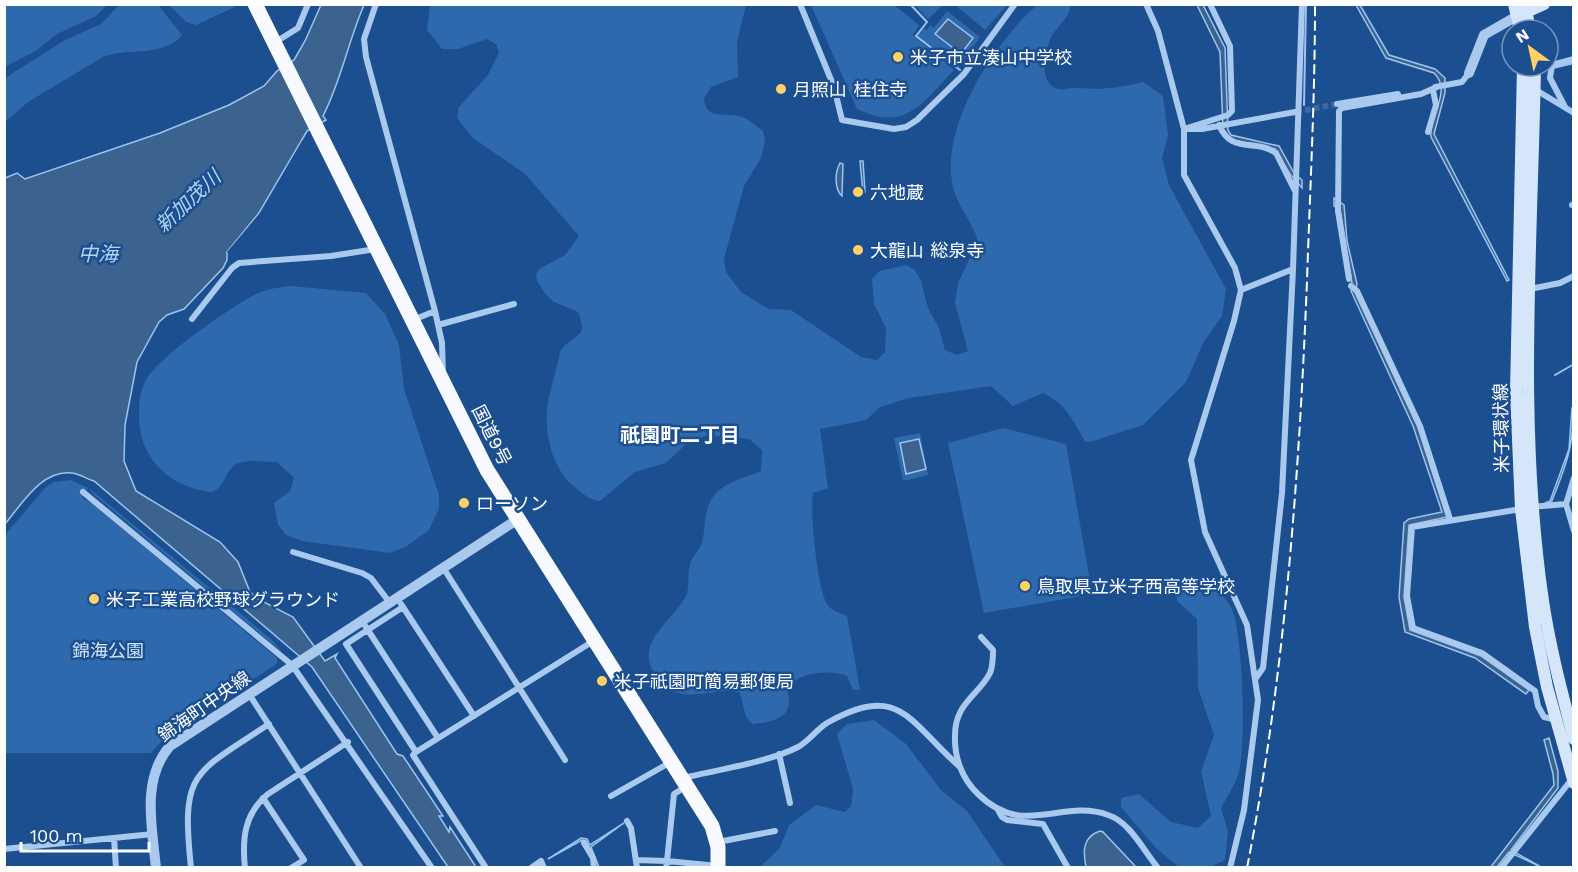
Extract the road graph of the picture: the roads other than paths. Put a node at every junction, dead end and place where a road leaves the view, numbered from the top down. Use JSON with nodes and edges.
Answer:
{"nodes":[{"id":1,"x":255,"y":4,"type":"edge"},
{"id":2,"x":309,"y":4,"type":"edge"},
{"id":3,"x":376,"y":4,"type":"edge"},
{"id":4,"x":800,"y":4,"type":"edge"},
{"id":5,"x":1015,"y":4,"type":"edge"},
{"id":6,"x":1146,"y":4,"type":"edge"},
{"id":7,"x":1210,"y":4,"type":"edge"},
{"id":8,"x":1302,"y":4,"type":"edge"},
{"id":9,"x":1544,"y":4,"type":"edge"},
{"id":10,"x":1520,"y":9,"type":"edge"},
{"id":11,"x":273,"y":43,"type":"junction"},
{"id":12,"x":1574,"y":59,"type":"edge"},
{"id":13,"x":1469,"y":73,"type":"joint"},
{"id":14,"x":1523,"y":78,"type":"edge"},
{"id":15,"x":1535,"y":78,"type":"edge"},
{"id":16,"x":1436,"y":88,"type":"junction"},
{"id":17,"x":1535,"y":89,"type":"junction"},
{"id":18,"x":1337,"y":104,"type":"tunnel mouth"},
{"id":19,"x":1565,"y":107,"type":"junction"},
{"id":20,"x":1295,"y":112,"type":"tunnel mouth"},
{"id":21,"x":1574,"y":114,"type":"edge"},
{"id":22,"x":1220,"y":125,"type":"junction"},
{"id":23,"x":1184,"y":129,"type":"junction"},
{"id":24,"x":1428,"y":132,"type":"dead end"},
{"id":25,"x":1296,"y":192,"type":"junction"},
{"id":26,"x":377,"y":249,"type":"junction"},
{"id":27,"x":1293,"y":269,"type":"junction"},
{"id":28,"x":1574,"y":276,"type":"edge"},
{"id":29,"x":1241,"y":290,"type":"junction"},
{"id":30,"x":1526,"y":290,"type":"junction"},
{"id":31,"x":514,"y":304,"type":"dead end"},
{"id":32,"x":435,"y":311,"type":"junction"},
{"id":33,"x":192,"y":319,"type":"dead end"},
{"id":34,"x":412,"y":320,"type":"junction"},
{"id":35,"x":438,"y":325,"type":"junction"},
{"id":36,"x":443,"y":381,"type":"junction"},
{"id":37,"x":1574,"y":478,"type":"edge"},
{"id":38,"x":83,"y":492,"type":"dead end"},
{"id":39,"x":1566,"y":504,"type":"junction"},
{"id":40,"x":1527,"y":508,"type":"junction"},
{"id":41,"x":518,"y":519,"type":"junction"},
{"id":42,"x":1450,"y":519,"type":"junction"},
{"id":43,"x":1574,"y":531,"type":"edge"},
{"id":44,"x":293,"y":552,"type":"dead end"},
{"id":45,"x":444,"y":568,"type":"junction"},
{"id":46,"x":396,"y":603,"type":"junction"},
{"id":47,"x":364,"y":625,"type":"junction"},
{"id":48,"x":981,"y":637,"type":"dead end"},
{"id":49,"x":596,"y":639,"type":"junction"},
{"id":50,"x":296,"y":662,"type":"junction"},
{"id":51,"x":1256,"y":678,"type":"junction"},
{"id":52,"x":519,"y":687,"type":"junction"},
{"id":53,"x":249,"y":693,"type":"junction"},
{"id":54,"x":474,"y":716,"type":"junction"},
{"id":55,"x":1571,"y":719,"type":"edge"},
{"id":56,"x":1555,"y":720,"type":"junction"},
{"id":57,"x":269,"y":724,"type":"junction"},
{"id":58,"x":438,"y":738,"type":"junction"},
{"id":59,"x":1574,"y":739,"type":"edge"},
{"id":60,"x":348,"y":742,"type":"junction"},
{"id":61,"x":416,"y":752,"type":"junction"},
{"id":62,"x":779,"y":754,"type":"junction"},
{"id":63,"x":565,"y":760,"type":"dead end"},
{"id":64,"x":673,"y":762,"type":"junction"},
{"id":65,"x":960,"y":767,"type":"junction"},
{"id":66,"x":300,"y":773,"type":"junction"},
{"id":67,"x":1573,"y":781,"type":"edge"},
{"id":68,"x":685,"y":782,"type":"junction"},
{"id":69,"x":611,"y":796,"type":"dead end"},
{"id":70,"x":263,"y":798,"type":"junction"},
{"id":71,"x":790,"y":803,"type":"dead end"},
{"id":72,"x":998,"y":810,"type":"junction"},
{"id":73,"x":627,"y":821,"type":"dead end"},
{"id":74,"x":775,"y":831,"type":"dead end"},
{"id":75,"x":153,"y":834,"type":"junction"},
{"id":76,"x":114,"y":838,"type":"junction"},
{"id":77,"x":717,"y":842,"type":"junction"},
{"id":78,"x":584,"y":843,"type":"dead end"},
{"id":79,"x":4,"y":849,"type":"edge"},
{"id":80,"x":636,"y":860,"type":"junction"},
{"id":81,"x":667,"y":864,"type":"edge"},
{"id":82,"x":116,"y":867,"type":"edge"},
{"id":83,"x":156,"y":867,"type":"edge"},
{"id":84,"x":191,"y":867,"type":"edge"},
{"id":85,"x":245,"y":867,"type":"edge"},
{"id":86,"x":291,"y":867,"type":"edge"},
{"id":87,"x":361,"y":867,"type":"edge"},
{"id":88,"x":432,"y":867,"type":"edge"},
{"id":89,"x":486,"y":867,"type":"edge"},
{"id":90,"x":531,"y":867,"type":"edge"},
{"id":91,"x":544,"y":867,"type":"edge"},
{"id":92,"x":594,"y":867,"type":"edge"},
{"id":93,"x":637,"y":867,"type":"edge"},
{"id":94,"x":718,"y":867,"type":"edge"},
{"id":95,"x":1068,"y":867,"type":"edge"},
{"id":96,"x":1158,"y":867,"type":"edge"},
{"id":97,"x":1230,"y":867,"type":"edge"},
{"id":98,"x":1501,"y":867,"type":"edge"}],
"edges":[{"from":1,"to":11,"type":"highway","name":"国道9号"},
{"from":2,"to":11,"type":"street"},
{"from":3,"to":32,"type":"street"},
{"from":4,"to":5,"type":"street"},
{"from":6,"to":23,"type":"street"},
{"from":7,"to":23,"type":"street"},
{"from":8,"to":25,"type":"street"},
{"from":9,"to":10,"type":"main road"},
{"from":10,"to":13,"type":"street"},
{"from":11,"to":26,"type":"highway","name":"国道9号"},
{"from":12,"to":19,"type":"street"},
{"from":13,"to":16,"type":"street"},
{"from":14,"to":30,"type":"main road","name":"米子環状線"},
{"from":15,"to":17,"type":"main road","name":"米子環状線"},
{"from":16,"to":18,"type":"street"},
{"from":16,"to":24,"type":"street"},
{"from":16,"to":42,"type":"street"},
{"from":17,"to":19,"type":"street"},
{"from":17,"to":30,"type":"main road","name":"米子環状線"},
{"from":19,"to":21,"type":"street"},
{"from":20,"to":22,"type":"street"},
{"from":22,"to":23,"type":"street"},
{"from":22,"to":25,"type":"street"},
{"from":23,"to":29,"type":"street"},
{"from":25,"to":27,"type":"street"},
{"from":26,"to":33,"type":"street"},
{"from":26,"to":34,"type":"highway","name":"国道9号"},
{"from":27,"to":29,"type":"street"},
{"from":27,"to":51,"type":"street"},
{"from":28,"to":30,"type":"street"},
{"from":29,"to":51,"type":"street"},
{"from":30,"to":40,"type":"main road","name":"米子環状線"},
{"from":31,"to":35,"type":"street"},
{"from":32,"to":34,"type":"street"},
{"from":32,"to":35,"type":"street"},
{"from":34,"to":36,"type":"highway","name":"国道9号"},
{"from":35,"to":36,"type":"street"},
{"from":36,"to":41,"type":"highway","name":"国道9号"},
{"from":37,"to":39,"type":"street"},
{"from":38,"to":50,"type":"street"},
{"from":39,"to":40,"type":"street"},
{"from":39,"to":43,"type":"street"},
{"from":40,"to":42,"type":"street"},
{"from":40,"to":55,"type":"main road","name":"米子環状線"},
{"from":40,"to":56,"type":"main road","name":"米子環状線"},
{"from":41,"to":45,"type":"street","name":"錦海町中央線"},
{"from":41,"to":49,"type":"highway","name":"国道9号"},
{"from":42,"to":56,"type":"street"},
{"from":44,"to":46,"type":"street"},
{"from":45,"to":46,"type":"street","name":"錦海町中央線"},
{"from":45,"to":52,"type":"street"},
{"from":46,"to":47,"type":"street","name":"錦海町中央線"},
{"from":46,"to":54,"type":"street"},
{"from":47,"to":50,"type":"street","name":"錦海町中央線"},
{"from":47,"to":58,"type":"street"},
{"from":47,"to":61,"type":"street"},
{"from":48,"to":65,"type":"street"},
{"from":49,"to":52,"type":"street"},
{"from":49,"to":64,"type":"highway","name":"国道9号"},
{"from":50,"to":53,"type":"street","name":"錦海町中央線"},
{"from":50,"to":60,"type":"street"},
{"from":51,"to":97,"type":"street"},
{"from":52,"to":54,"type":"street"},
{"from":52,"to":63,"type":"street"},
{"from":53,"to":57,"type":"street"},
{"from":53,"to":75,"type":"street","name":"錦海町中央線"},
{"from":54,"to":58,"type":"street"},
{"from":55,"to":56,"type":"street"},
{"from":55,"to":59,"type":"main road","name":"米子環状線"},
{"from":56,"to":67,"type":"main road","name":"米子環状線"},
{"from":57,"to":66,"type":"street"},
{"from":57,"to":84,"type":"street"},
{"from":58,"to":61,"type":"street"},
{"from":60,"to":66,"type":"street"},
{"from":60,"to":88,"type":"street"},
{"from":61,"to":89,"type":"street"},
{"from":62,"to":65,"type":"street"},
{"from":62,"to":68,"type":"street"},
{"from":62,"to":71,"type":"street"},
{"from":64,"to":68,"type":"highway","name":"国道9号"},
{"from":64,"to":69,"type":"street"},
{"from":65,"to":72,"type":"street"},
{"from":66,"to":70,"type":"street"},
{"from":66,"to":87,"type":"street"},
{"from":67,"to":98,"type":"street"},
{"from":68,"to":77,"type":"highway","name":"国道9号"},
{"from":68,"to":81,"type":"street"},
{"from":70,"to":85,"type":"street"},
{"from":70,"to":86,"type":"street"},
{"from":72,"to":95,"type":"street"},
{"from":72,"to":96,"type":"street"},
{"from":73,"to":80,"type":"street"},
{"from":74,"to":77,"type":"street"},
{"from":75,"to":76,"type":"street"},
{"from":75,"to":83,"type":"street","name":"錦海町中央線"},
{"from":76,"to":79,"type":"street"},
{"from":76,"to":82,"type":"street"},
{"from":77,"to":94,"type":"highway","name":"国道9号"},
{"from":78,"to":92,"type":"street"},
{"from":80,"to":81,"type":"street"},
{"from":80,"to":93,"type":"street"},
{"from":81,"to":94,"type":"street"},
{"from":90,"to":91,"type":"street"}]}
